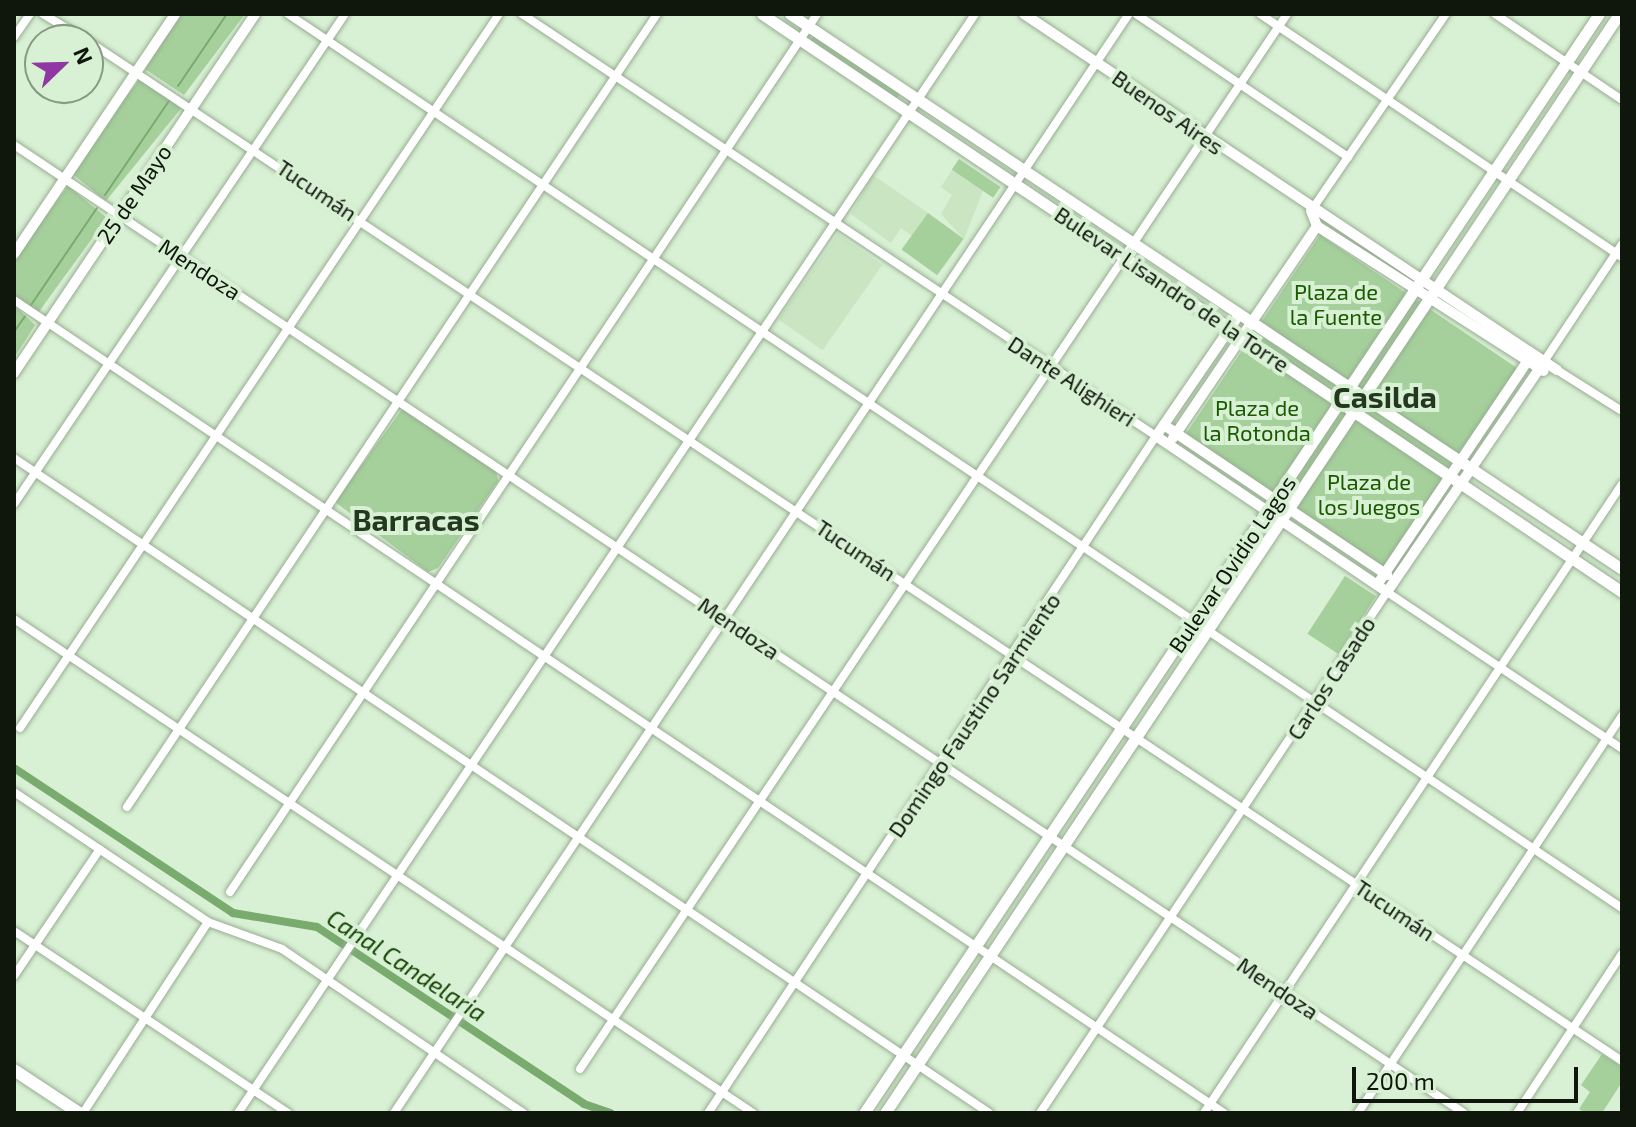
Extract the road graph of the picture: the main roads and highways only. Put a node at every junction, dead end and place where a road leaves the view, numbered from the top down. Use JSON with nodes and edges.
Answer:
{"nodes":[{"id":1,"x":762,"y":14,"type":"edge"},
{"id":2,"x":790,"y":14,"type":"edge"},
{"id":3,"x":1599,"y":14,"type":"edge"},
{"id":4,"x":1619,"y":14,"type":"edge"},
{"id":5,"x":1350,"y":387,"type":"junction"},
{"id":6,"x":1364,"y":396,"type":"junction"},
{"id":7,"x":1340,"y":402,"type":"junction"},
{"id":8,"x":1354,"y":412,"type":"junction"},
{"id":9,"x":1622,"y":569,"type":"edge"},
{"id":10,"x":1622,"y":592,"type":"edge"},
{"id":11,"x":14,"y":1070,"type":"edge"},
{"id":12,"x":81,"y":1113,"type":"edge"},
{"id":13,"x":864,"y":1113,"type":"edge"},
{"id":14,"x":885,"y":1113,"type":"edge"}],
"edges":[{"from":1,"to":7,"type":"main road","name":"Bulevar Lisandro de la Torre"},
{"from":2,"to":5,"type":"main road","name":"Bulevar Lisandro de la Torre"},
{"from":3,"to":5,"type":"main road","name":"Bulevar Ovidio Lagos"},
{"from":4,"to":6,"type":"main road","name":"Bulevar Ovidio Lagos"},
{"from":5,"to":6,"type":"main road","name":"Bulevar Lisandro de la Torre"},
{"from":5,"to":7,"type":"main road","name":"Bulevar Ovidio Lagos"},
{"from":6,"to":8,"type":"main road","name":"Bulevar Ovidio Lagos"},
{"from":6,"to":9,"type":"main road","name":"Bulevar Lisandro de la Torre"},
{"from":7,"to":8,"type":"main road","name":"Bulevar Lisandro de la Torre"},
{"from":7,"to":13,"type":"main road","name":"Bulevar Ovidio Lagos"},
{"from":8,"to":10,"type":"main road","name":"Bulevar Lisandro de la Torre"},
{"from":8,"to":14,"type":"main road","name":"Bulevar Ovidio Lagos"},
{"from":11,"to":12,"type":"highway"}]}
